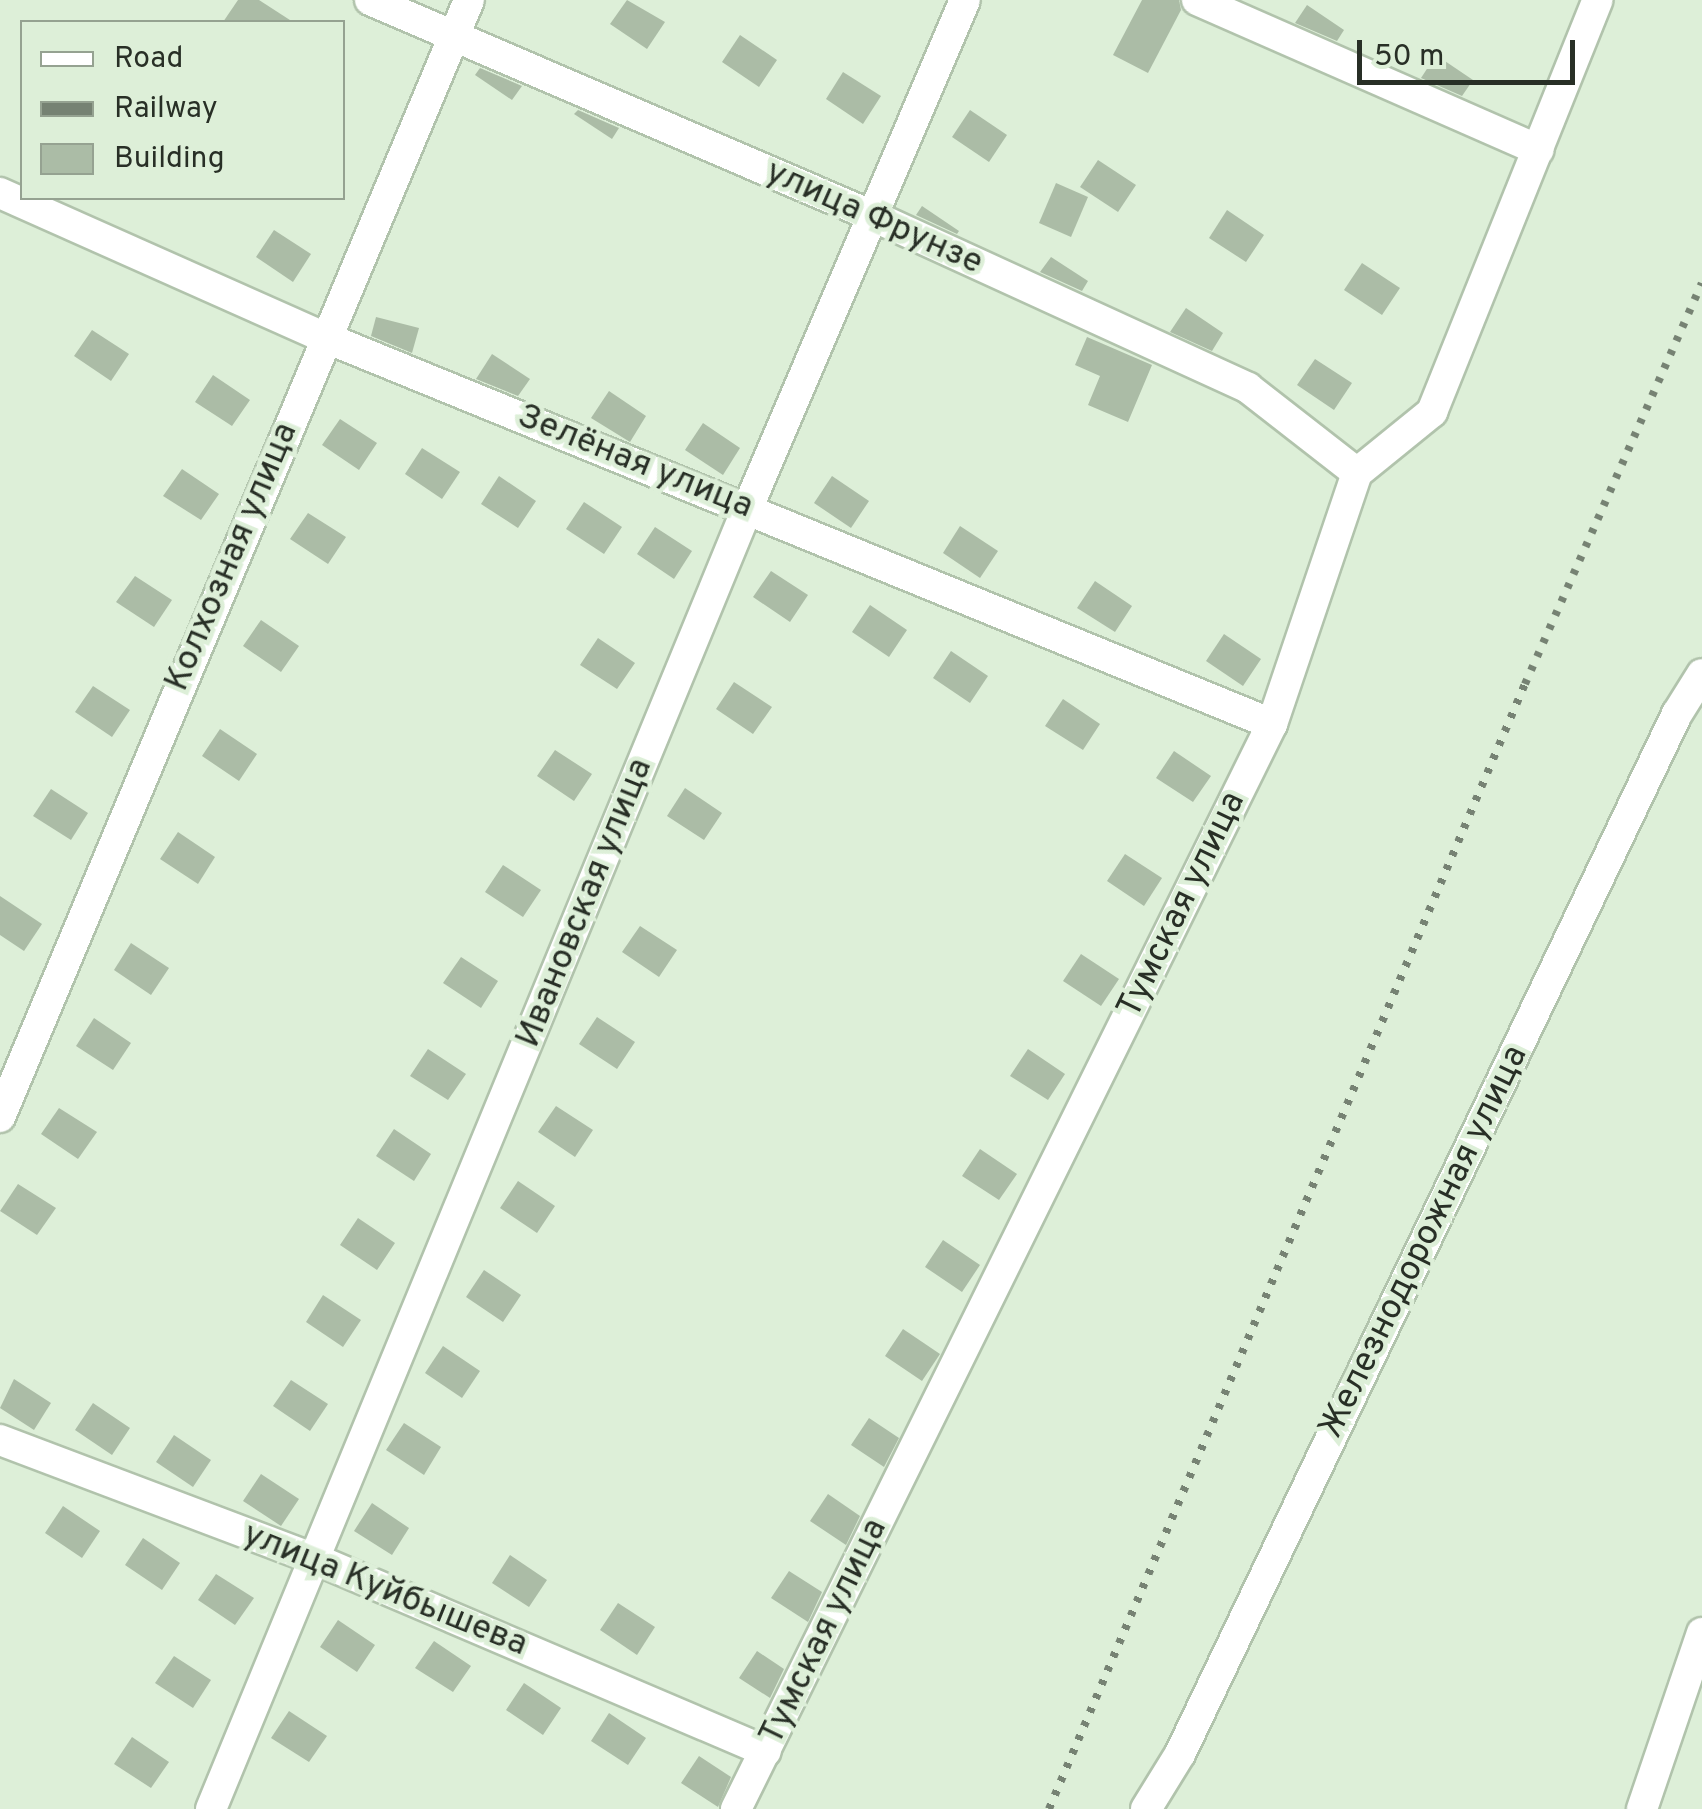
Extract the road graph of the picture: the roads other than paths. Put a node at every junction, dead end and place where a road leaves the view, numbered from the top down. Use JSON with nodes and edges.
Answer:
{"nodes":[{"id":1,"x":370,"y":0,"type":"edge"},
{"id":2,"x":469,"y":0,"type":"edge"},
{"id":3,"x":965,"y":0,"type":"edge"},
{"id":4,"x":1197,"y":0,"type":"edge"},
{"id":5,"x":1598,"y":0,"type":"edge"},
{"id":6,"x":454,"y":34,"type":"junction"},
{"id":7,"x":1538,"y":150,"type":"junction"},
{"id":8,"x":0,"y":194,"type":"edge"},
{"id":9,"x":875,"y":217,"type":"junction"},
{"id":10,"x":324,"y":337,"type":"junction"},
{"id":11,"x":1357,"y":473,"type":"junction"},
{"id":12,"x":748,"y":507,"type":"junction"},
{"id":13,"x":1702,"y":674,"type":"edge"},
{"id":14,"x":1272,"y":724,"type":"junction"},
{"id":15,"x":0,"y":1117,"type":"edge"},
{"id":16,"x":0,"y":1440,"type":"edge"},
{"id":17,"x":315,"y":1559,"type":"junction"},
{"id":18,"x":1702,"y":1633,"type":"edge"},
{"id":19,"x":766,"y":1750,"type":"junction"},
{"id":20,"x":211,"y":1809,"type":"edge"},
{"id":21,"x":736,"y":1809,"type":"edge"},
{"id":22,"x":1146,"y":1809,"type":"edge"},
{"id":23,"x":1642,"y":1809,"type":"edge"}],
"edges":[{"from":1,"to":6,"type":"street","name":"улица Фрунзе"},
{"from":2,"to":6,"type":"street","name":"Колхозная улица"},
{"from":3,"to":9,"type":"street","name":"Ивановская улица"},
{"from":4,"to":7,"type":"street"},
{"from":5,"to":7,"type":"street"},
{"from":6,"to":9,"type":"street","name":"улица Фрунзе"},
{"from":6,"to":10,"type":"street","name":"Колхозная улица"},
{"from":7,"to":11,"type":"street"},
{"from":8,"to":10,"type":"street","name":"Зелёная улица"},
{"from":9,"to":11,"type":"street","name":"улица Фрунзе"},
{"from":9,"to":12,"type":"street","name":"Ивановская улица"},
{"from":10,"to":12,"type":"street","name":"Зелёная улица"},
{"from":10,"to":15,"type":"street","name":"Колхозная улица"},
{"from":11,"to":14,"type":"street","name":"Тумская улица"},
{"from":12,"to":14,"type":"street","name":"Зелёная улица"},
{"from":12,"to":17,"type":"street","name":"Ивановская улица"},
{"from":13,"to":22,"type":"street","name":"Железнодорожная улица"},
{"from":14,"to":19,"type":"street","name":"Тумская улица"},
{"from":16,"to":17,"type":"street","name":"улица Куйбышева"},
{"from":17,"to":19,"type":"street","name":"улица Куйбышева"},
{"from":17,"to":20,"type":"street","name":"Ивановская улица"},
{"from":18,"to":23,"type":"street"},
{"from":19,"to":21,"type":"street","name":"Тумская улица"}]}
